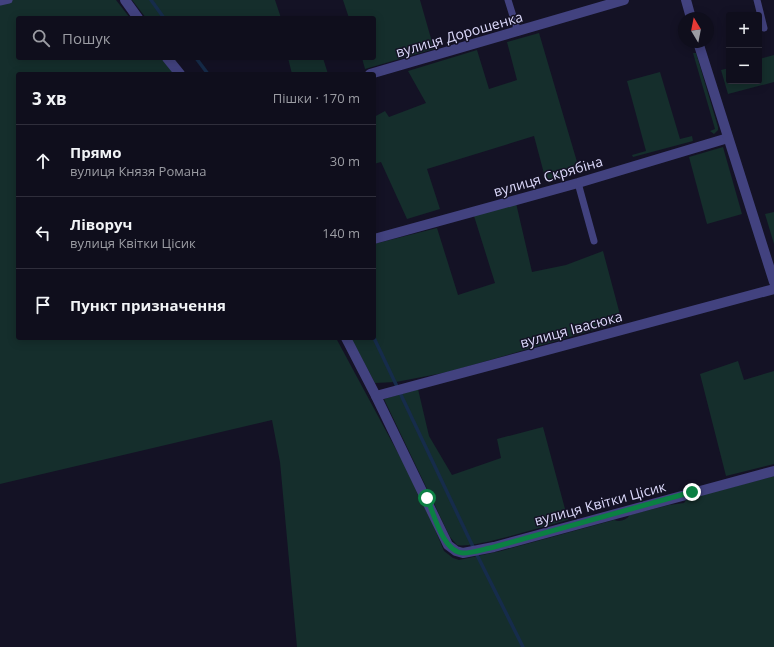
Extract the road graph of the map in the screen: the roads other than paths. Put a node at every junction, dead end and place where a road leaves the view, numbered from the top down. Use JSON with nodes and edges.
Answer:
{"nodes":[{"id":1,"x":9,"y":0,"type":"edge"},
{"id":2,"x":125,"y":0,"type":"edge"},
{"id":3,"x":508,"y":0,"type":"edge"},
{"id":4,"x":624,"y":0,"type":"edge"},
{"id":5,"x":686,"y":0,"type":"edge"},
{"id":6,"x":757,"y":0,"type":"edge"},
{"id":7,"x":0,"y":2,"type":"edge"},
{"id":8,"x":689,"y":12,"type":"edge"},
{"id":9,"x":137,"y":16,"type":"edge"},
{"id":10,"x":764,"y":28,"type":"dead end"},
{"id":11,"x":518,"y":32,"type":"junction"},
{"id":12,"x":700,"y":48,"type":"edge"},
{"id":13,"x":169,"y":60,"type":"edge"},
{"id":14,"x":178,"y":72,"type":"edge"},
{"id":15,"x":376,"y":72,"type":"edge"},
{"id":16,"x":728,"y":138,"type":"junction"},
{"id":17,"x":578,"y":183,"type":"junction"},
{"id":18,"x":376,"y":238,"type":"edge"},
{"id":19,"x":594,"y":241,"type":"dead end"},
{"id":20,"x":774,"y":282,"type":"edge"},
{"id":21,"x":774,"y":289,"type":"edge"},
{"id":22,"x":347,"y":340,"type":"edge"},
{"id":23,"x":376,"y":396,"type":"junction"},
{"id":24,"x":774,"y":471,"type":"edge"}],
"edges":[{"from":1,"to":7,"type":"lane"},
{"from":2,"to":9,"type":"street"},
{"from":3,"to":11,"type":"lane"},
{"from":4,"to":11,"type":"street","name":"вулиця Дорошенка"},
{"from":5,"to":8,"type":"street"},
{"from":6,"to":10,"type":"lane"},
{"from":11,"to":15,"type":"street","name":"вулиця Дорошенка"},
{"from":12,"to":16,"type":"street"},
{"from":13,"to":14,"type":"street"},
{"from":16,"to":17,"type":"street","name":"вулиця Скрябіна"},
{"from":16,"to":20,"type":"street"},
{"from":17,"to":18,"type":"street","name":"вулиця Скрябіна"},
{"from":17,"to":19,"type":"lane"},
{"from":21,"to":23,"type":"street","name":"вулиця Івасюка"},
{"from":22,"to":23,"type":"street"},
{"from":23,"to":24,"type":"street","name":"вулиця Квітки Цісик"}]}
